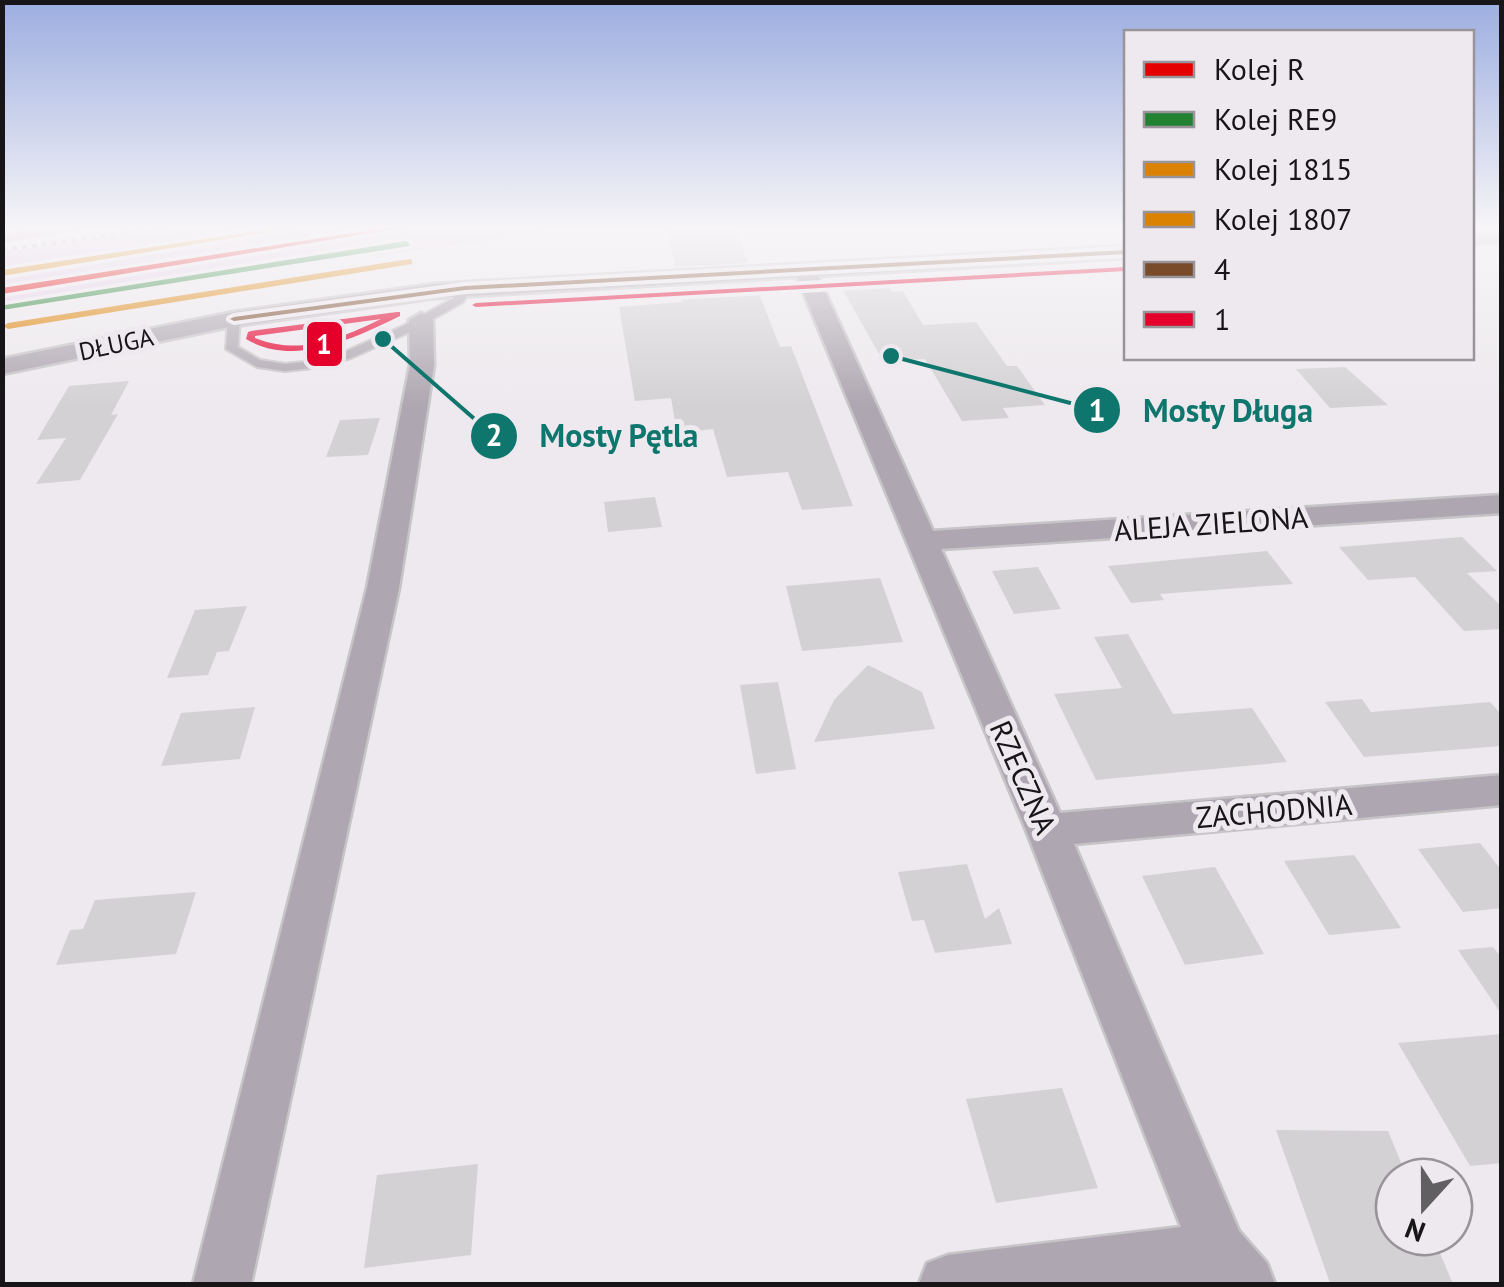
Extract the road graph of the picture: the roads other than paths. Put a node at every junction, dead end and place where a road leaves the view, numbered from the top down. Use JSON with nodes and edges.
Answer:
{"nodes":[{"id":1,"x":480,"y":287,"type":"edge"},
{"id":2,"x":812,"y":287,"type":"edge"},
{"id":3,"x":464,"y":288,"type":"junction"},
{"id":4,"x":234,"y":320,"type":"junction"},
{"id":5,"x":420,"y":320,"type":"junction"},
{"id":6,"x":12,"y":366,"type":"edge"},
{"id":7,"x":2,"y":390,"type":"edge"},
{"id":8,"x":1502,"y":504,"type":"edge"},
{"id":9,"x":921,"y":542,"type":"junction"},
{"id":10,"x":1502,"y":790,"type":"edge"},
{"id":11,"x":1048,"y":830,"type":"junction"},
{"id":12,"x":1232,"y":1268,"type":"edge"},
{"id":13,"x":222,"y":1284,"type":"edge"},
{"id":14,"x":948,"y":1284,"type":"edge"}],
"edges":[{"from":1,"to":3,"type":"street","name":"DŁUGA"},
{"from":2,"to":9,"type":"street","name":"RZECZNA"},
{"from":3,"to":4,"type":"street","name":"DŁUGA"},
{"from":3,"to":5,"type":"lane"},
{"from":4,"to":5,"type":"lane"},
{"from":4,"to":6,"type":"street","name":"DŁUGA"},
{"from":5,"to":13,"type":"street"},
{"from":6,"to":7,"type":"street"},
{"from":8,"to":9,"type":"street","name":"ALEJA ZIELONA"},
{"from":9,"to":11,"type":"street","name":"RZECZNA"},
{"from":10,"to":11,"type":"street","name":"ZACHODNIA"},
{"from":11,"to":12,"type":"street","name":"RZECZNA"},
{"from":12,"to":14,"type":"street"}]}
